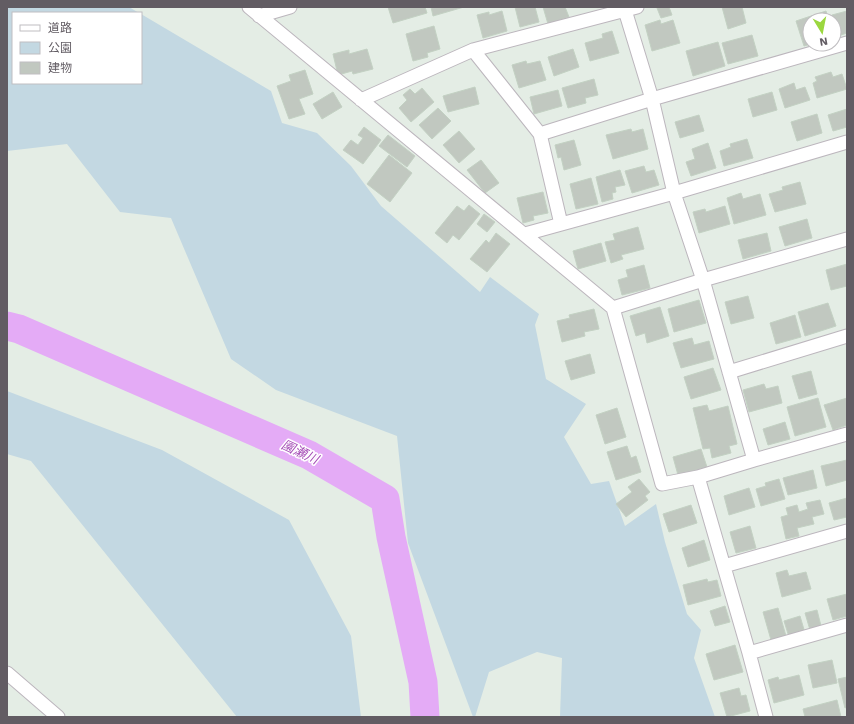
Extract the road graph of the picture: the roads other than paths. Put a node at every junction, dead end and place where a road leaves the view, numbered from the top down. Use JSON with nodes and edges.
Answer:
{"nodes":[{"id":1,"x":249,"y":7,"type":"edge"},
{"id":2,"x":290,"y":7,"type":"edge"},
{"id":3,"x":629,"y":8,"type":"edge"},
{"id":4,"x":259,"y":16,"type":"junction"},
{"id":5,"x":847,"y":43,"type":"edge"},
{"id":6,"x":473,"y":50,"type":"junction"},
{"id":7,"x":652,"y":99,"type":"junction"},
{"id":8,"x":361,"y":100,"type":"junction"},
{"id":9,"x":540,"y":134,"type":"junction"},
{"id":10,"x":847,"y":142,"type":"edge"},
{"id":11,"x":674,"y":193,"type":"junction"},
{"id":12,"x":561,"y":224,"type":"junction"},
{"id":13,"x":525,"y":234,"type":"junction"},
{"id":14,"x":847,"y":239,"type":"edge"},
{"id":15,"x":703,"y":280,"type":"junction"},
{"id":16,"x":613,"y":308,"type":"junction"},
{"id":17,"x":847,"y":336,"type":"edge"},
{"id":18,"x":729,"y":372,"type":"junction"},
{"id":19,"x":847,"y":434,"type":"edge"},
{"id":20,"x":754,"y":460,"type":"junction"},
{"id":21,"x":698,"y":477,"type":"junction"},
{"id":22,"x":847,"y":531,"type":"edge"},
{"id":23,"x":724,"y":566,"type":"junction"},
{"id":24,"x":847,"y":625,"type":"edge"},
{"id":25,"x":749,"y":653,"type":"junction"},
{"id":26,"x":7,"y":673,"type":"edge"},
{"id":27,"x":58,"y":717,"type":"edge"},
{"id":28,"x":766,"y":717,"type":"edge"}],
"edges":[{"from":1,"to":4,"type":"street"},
{"from":2,"to":4,"type":"street"},
{"from":3,"to":6,"type":"street"},
{"from":3,"to":7,"type":"street"},
{"from":4,"to":8,"type":"street"},
{"from":5,"to":7,"type":"street"},
{"from":6,"to":8,"type":"street"},
{"from":6,"to":9,"type":"street"},
{"from":7,"to":9,"type":"street"},
{"from":7,"to":11,"type":"street"},
{"from":8,"to":13,"type":"street"},
{"from":9,"to":12,"type":"street"},
{"from":10,"to":11,"type":"street"},
{"from":11,"to":12,"type":"street"},
{"from":11,"to":15,"type":"street"},
{"from":12,"to":13,"type":"street"},
{"from":13,"to":16,"type":"street"},
{"from":14,"to":15,"type":"street"},
{"from":15,"to":16,"type":"street"},
{"from":15,"to":18,"type":"street"},
{"from":16,"to":21,"type":"street"},
{"from":17,"to":18,"type":"street"},
{"from":18,"to":20,"type":"street"},
{"from":19,"to":20,"type":"street"},
{"from":20,"to":21,"type":"street"},
{"from":21,"to":23,"type":"street"},
{"from":22,"to":23,"type":"street"},
{"from":23,"to":25,"type":"street"},
{"from":24,"to":25,"type":"street"},
{"from":25,"to":28,"type":"street"},
{"from":26,"to":27,"type":"street"}]}
